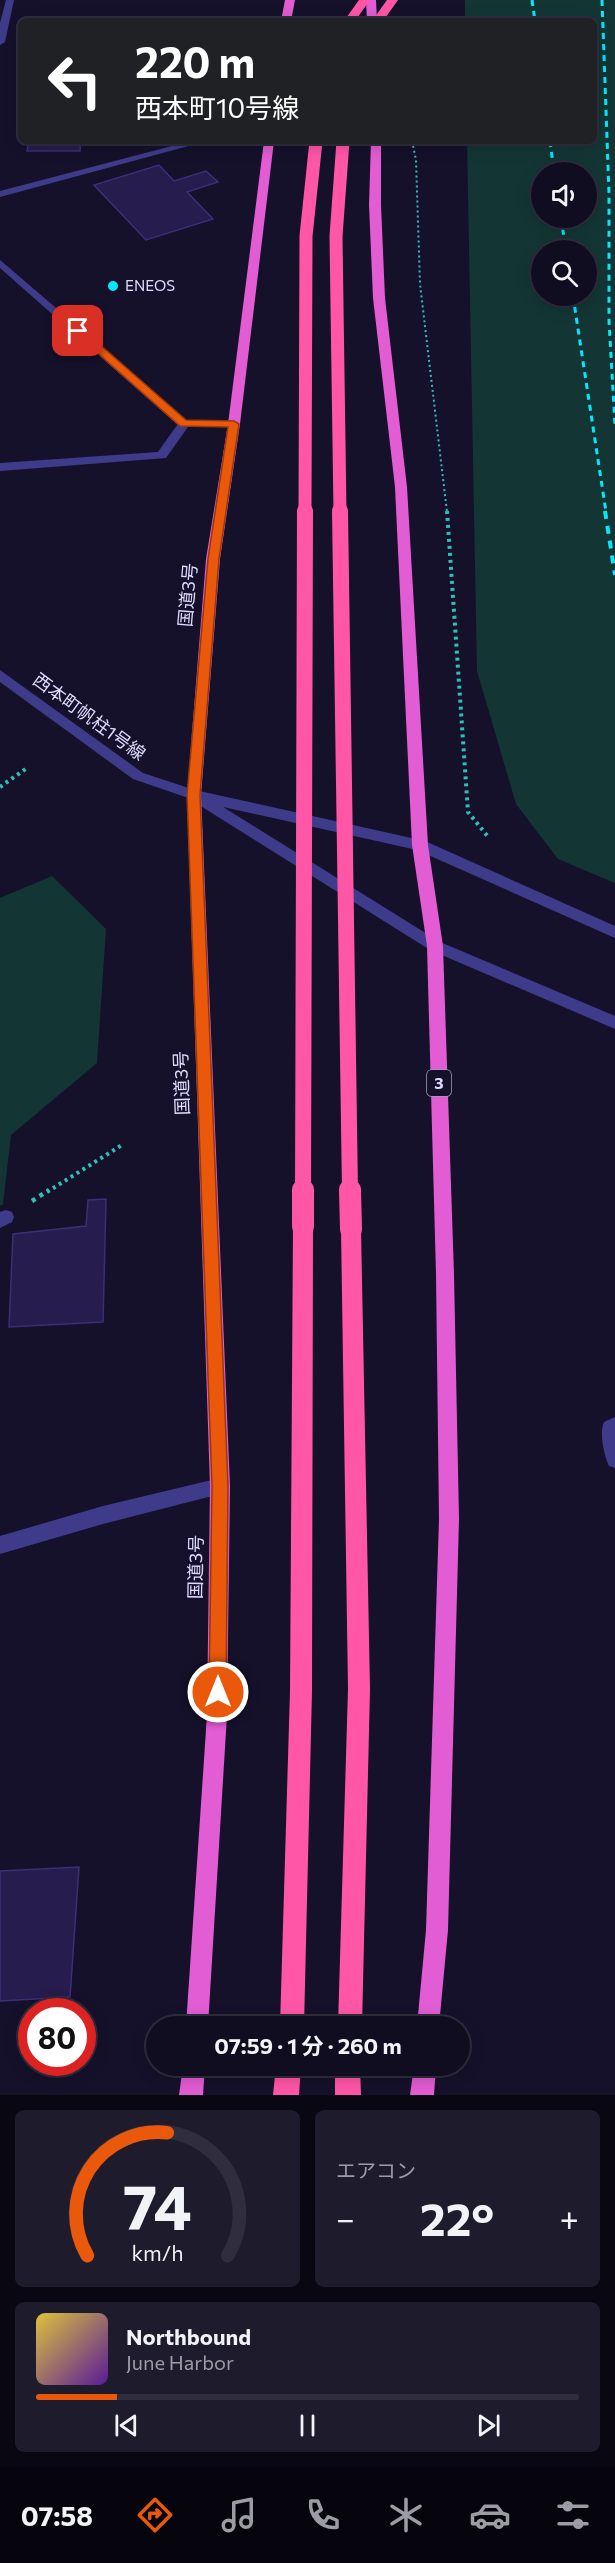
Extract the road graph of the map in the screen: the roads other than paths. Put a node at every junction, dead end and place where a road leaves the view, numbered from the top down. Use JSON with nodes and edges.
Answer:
{"nodes":[{"id":1,"x":10,"y":0,"type":"edge"},
{"id":2,"x":290,"y":0,"type":"edge"},
{"id":3,"x":364,"y":0,"type":"edge"},
{"id":4,"x":371,"y":0,"type":"edge"},
{"id":5,"x":393,"y":0,"type":"edge"},
{"id":6,"x":287,"y":18,"type":"edge"},
{"id":7,"x":351,"y":18,"type":"edge"},
{"id":8,"x":372,"y":18,"type":"edge"},
{"id":9,"x":379,"y":18,"type":"edge"},
{"id":10,"x":0,"y":42,"type":"edge"},
{"id":11,"x":191,"y":144,"type":"edge"},
{"id":12,"x":269,"y":144,"type":"edge"},
{"id":13,"x":316,"y":144,"type":"edge"},
{"id":14,"x":343,"y":144,"type":"edge"},
{"id":15,"x":376,"y":144,"type":"edge"},
{"id":16,"x":0,"y":194,"type":"edge"},
{"id":17,"x":0,"y":263,"type":"edge"},
{"id":18,"x":184,"y":423,"type":"junction"},
{"id":19,"x":234,"y":424,"type":"junction"},
{"id":20,"x":0,"y":467,"type":"edge"},
{"id":21,"x":0,"y":675,"type":"edge"},
{"id":22,"x":194,"y":795,"type":"junction"},
{"id":23,"x":420,"y":845,"type":"junction"},
{"id":24,"x":615,"y":932,"type":"edge"},
{"id":25,"x":435,"y":946,"type":"junction"},
{"id":26,"x":615,"y":1023,"type":"edge"},
{"id":27,"x":615,"y":1425,"type":"edge"},
{"id":28,"x":615,"y":1460,"type":"edge"},
{"id":29,"x":220,"y":1486,"type":"junction"},
{"id":30,"x":0,"y":1545,"type":"edge"},
{"id":31,"x":198,"y":2016,"type":"edge"},
{"id":32,"x":292,"y":2016,"type":"edge"},
{"id":33,"x":350,"y":2016,"type":"edge"},
{"id":34,"x":429,"y":2016,"type":"edge"},
{"id":35,"x":193,"y":2076,"type":"edge"},
{"id":36,"x":288,"y":2076,"type":"edge"},
{"id":37,"x":348,"y":2076,"type":"edge"},
{"id":38,"x":424,"y":2076,"type":"edge"},
{"id":39,"x":191,"y":2095,"type":"edge"},
{"id":40,"x":286,"y":2095,"type":"edge"},
{"id":41,"x":348,"y":2095,"type":"edge"},
{"id":42,"x":422,"y":2095,"type":"edge"}],
"edges":[{"from":1,"to":10,"type":"street"},
{"from":2,"to":6,"type":"highway"},
{"from":3,"to":7,"type":"highway"},
{"from":4,"to":8,"type":"highway"},
{"from":5,"to":9,"type":"highway"},
{"from":11,"to":16,"type":"street"},
{"from":12,"to":19,"type":"highway","name":"国道3号"},
{"from":13,"to":32,"type":"highway","bridge":true},
{"from":14,"to":33,"type":"highway","bridge":true},
{"from":15,"to":23,"type":"highway","number":"3"},
{"from":17,"to":18,"type":"street"},
{"from":18,"to":19,"type":"street"},
{"from":18,"to":20,"type":"street"},
{"from":19,"to":22,"type":"highway","name":"国道3号"},
{"from":21,"to":22,"type":"street","name":"西本町帆柱1号線"},
{"from":22,"to":23,"type":"street"},
{"from":22,"to":25,"type":"street"},
{"from":22,"to":29,"type":"highway","name":"国道3号"},
{"from":23,"to":24,"type":"street"},
{"from":23,"to":25,"type":"highway","number":"3"},
{"from":25,"to":26,"type":"street"},
{"from":25,"to":34,"type":"highway","number":"3"},
{"from":27,"to":28,"type":"street"},
{"from":29,"to":30,"type":"street"},
{"from":29,"to":31,"type":"highway","name":"国道3号"},
{"from":35,"to":39,"type":"highway"},
{"from":36,"to":40,"type":"highway"},
{"from":37,"to":41,"type":"highway"},
{"from":38,"to":42,"type":"highway"}]}
